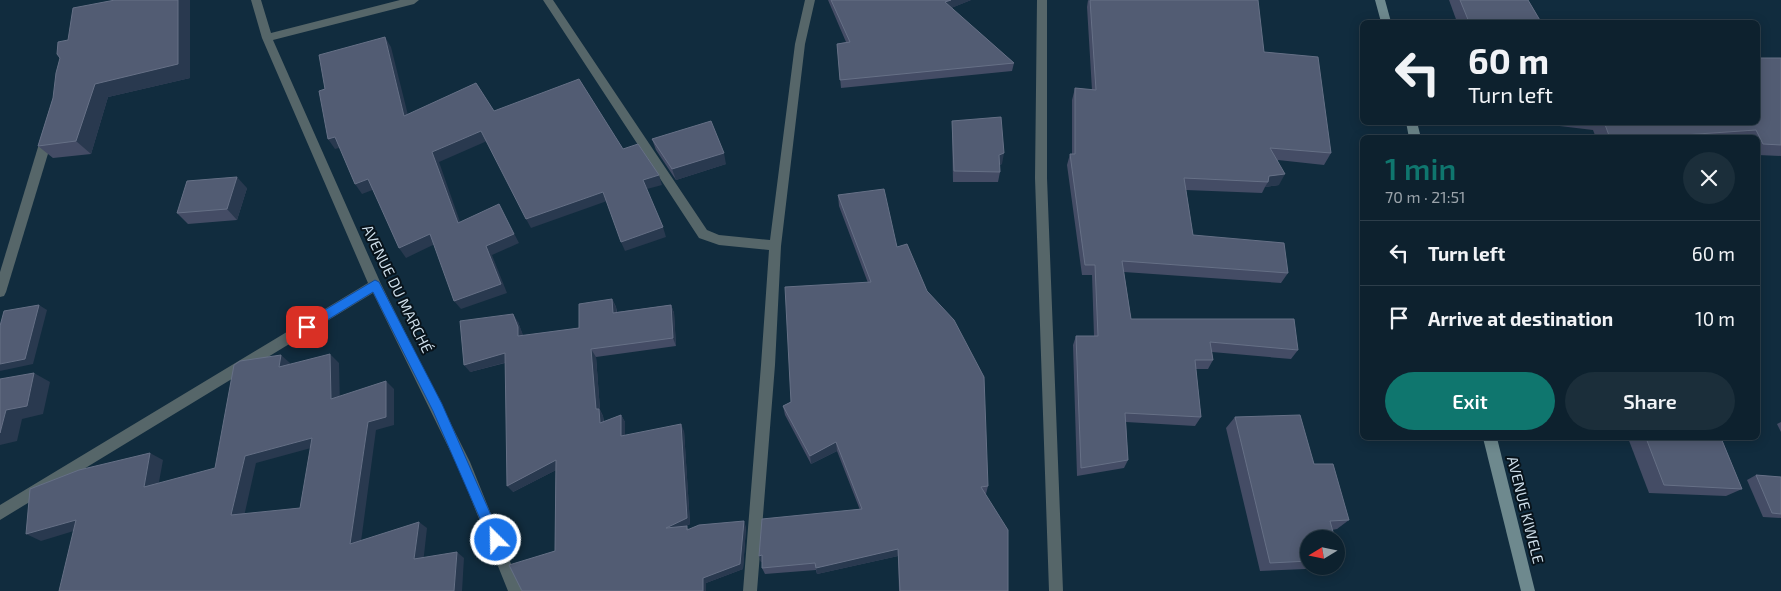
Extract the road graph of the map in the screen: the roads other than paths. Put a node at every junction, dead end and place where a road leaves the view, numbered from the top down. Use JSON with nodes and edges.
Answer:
{"nodes":[{"id":1,"x":256,"y":0,"type":"edge"},
{"id":2,"x":414,"y":0,"type":"edge"},
{"id":3,"x":548,"y":0,"type":"edge"},
{"id":4,"x":810,"y":0,"type":"edge"},
{"id":5,"x":1042,"y":0,"type":"edge"},
{"id":6,"x":1380,"y":0,"type":"edge"},
{"id":7,"x":1385,"y":20,"type":"edge"},
{"id":8,"x":267,"y":38,"type":"junction"},
{"id":9,"x":50,"y":126,"type":"edge"},
{"id":10,"x":775,"y":246,"type":"junction"},
{"id":11,"x":375,"y":285,"type":"junction"},
{"id":12,"x":0,"y":292,"type":"edge"},
{"id":13,"x":1490,"y":440,"type":"edge"},
{"id":14,"x":0,"y":513,"type":"edge"},
{"id":15,"x":514,"y":591,"type":"edge"},
{"id":16,"x":750,"y":591,"type":"edge"},
{"id":17,"x":1056,"y":591,"type":"edge"},
{"id":18,"x":1528,"y":591,"type":"edge"}],
"edges":[{"from":1,"to":8,"type":"street","name":"AVENUE DU MARCHÉ"},
{"from":2,"to":8,"type":"street"},
{"from":3,"to":10,"type":"street"},
{"from":4,"to":10,"type":"street"},
{"from":5,"to":17,"type":"street"},
{"from":6,"to":7,"type":"street"},
{"from":8,"to":11,"type":"street","name":"AVENUE DU MARCHÉ"},
{"from":9,"to":12,"type":"street"},
{"from":10,"to":16,"type":"street"},
{"from":11,"to":14,"type":"street"},
{"from":11,"to":15,"type":"street","name":"AVENUE DU MARCHÉ"},
{"from":13,"to":18,"type":"street","name":"AVENUE KIWELE"}]}
